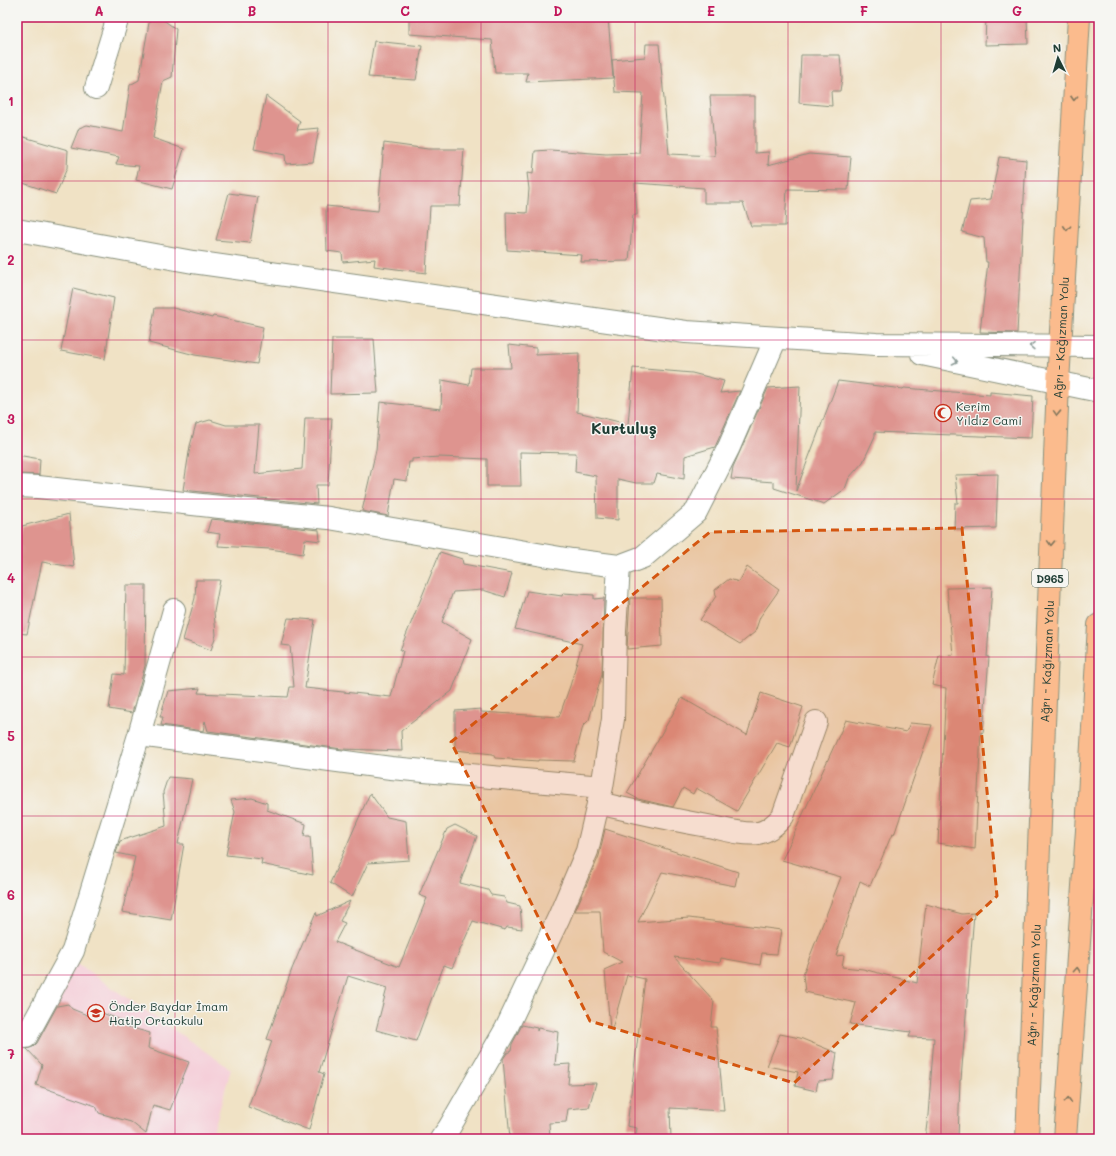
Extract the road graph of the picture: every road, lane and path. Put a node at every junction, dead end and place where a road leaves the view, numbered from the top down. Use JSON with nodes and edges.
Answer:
{"nodes":[{"id":1,"x":118,"y":17,"type":"edge"},
{"id":2,"x":1079,"y":17,"type":"edge"},
{"id":3,"x":96,"y":88,"type":"dead end"},
{"id":4,"x":17,"y":230,"type":"edge"},
{"id":5,"x":776,"y":338,"type":"junction"},
{"id":6,"x":876,"y":344,"type":"junction"},
{"id":7,"x":1060,"y":346,"type":"junction"},
{"id":8,"x":1099,"y":346,"type":"edge"},
{"id":9,"x":1058,"y":383,"type":"junction"},
{"id":10,"x":1099,"y":391,"type":"edge"},
{"id":11,"x":17,"y":486,"type":"edge"},
{"id":12,"x":619,"y":566,"type":"junction"},
{"id":13,"x":174,"y":610,"type":"dead end"},
{"id":14,"x":1099,"y":625,"type":"edge"},
{"id":15,"x":816,"y":722,"type":"dead end"},
{"id":16,"x":139,"y":735,"type":"junction"},
{"id":17,"x":600,"y":795,"type":"junction"},
{"id":18,"x":1093,"y":830,"type":"edge"},
{"id":19,"x":26,"y":1037,"type":"dead end"},
{"id":20,"x":441,"y":1139,"type":"edge"},
{"id":21,"x":1027,"y":1139,"type":"edge"},
{"id":22,"x":1065,"y":1139,"type":"edge"}],
"edges":[{"from":1,"to":3,"type":"street"},
{"from":2,"to":7,"type":"main road","name":"Ağrı - Kağızman Yolu","number":"D965","one_way":true},
{"from":4,"to":5,"type":"street"},
{"from":5,"to":6,"type":"street"},
{"from":5,"to":12,"type":"street"},
{"from":7,"to":6,"type":"street","one_way":true},
{"from":6,"to":9,"type":"street","one_way":true},
{"from":7,"to":8,"type":"street"},
{"from":7,"to":9,"type":"main road","name":"Ağrı - Kağızman Yolu","number":"D965"},
{"from":9,"to":10,"type":"street"},
{"from":9,"to":21,"type":"main road","name":"Ağrı - Kağızman Yolu","number":"D965","one_way":true},
{"from":11,"to":12,"type":"street"},
{"from":12,"to":17,"type":"street"},
{"from":13,"to":16,"type":"street"},
{"from":14,"to":18,"type":"main road"},
{"from":15,"to":17,"type":"street"},
{"from":16,"to":17,"type":"street"},
{"from":16,"to":19,"type":"street"},
{"from":17,"to":20,"type":"street"},
{"from":22,"to":18,"type":"main road","one_way":true}]}
